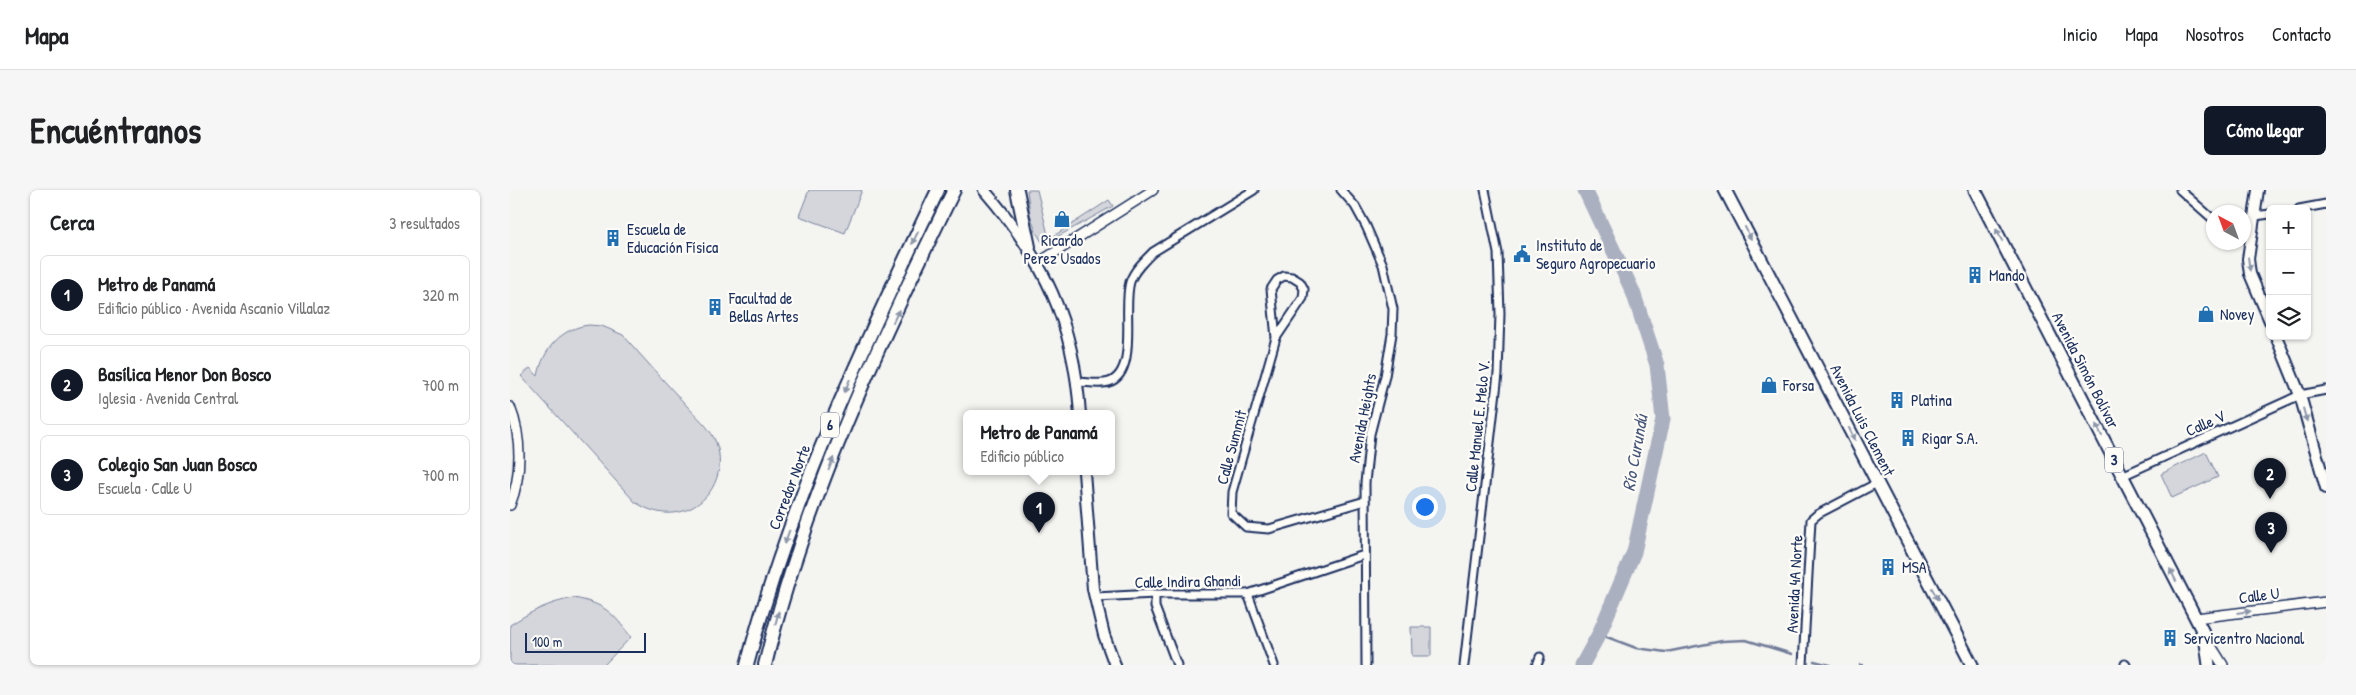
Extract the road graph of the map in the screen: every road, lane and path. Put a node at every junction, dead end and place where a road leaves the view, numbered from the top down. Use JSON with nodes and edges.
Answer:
{"nodes":[{"id":1,"x":984,"y":190,"type":"edge"},
{"id":2,"x":1017,"y":190,"type":"edge"},
{"id":3,"x":1153,"y":190,"type":"edge"},
{"id":4,"x":1254,"y":190,"type":"edge"},
{"id":5,"x":1341,"y":190,"type":"edge"},
{"id":6,"x":1485,"y":190,"type":"edge"},
{"id":7,"x":1725,"y":190,"type":"edge"},
{"id":8,"x":1975,"y":190,"type":"edge"},
{"id":9,"x":2180,"y":190,"type":"edge"},
{"id":10,"x":2258,"y":190,"type":"edge"},
{"id":11,"x":937,"y":192,"type":"edge"},
{"id":12,"x":952,"y":195,"type":"edge"},
{"id":13,"x":2326,"y":204,"type":"edge"},
{"id":14,"x":2311,"y":207,"type":"edge"},
{"id":15,"x":2206,"y":213,"type":"edge"},
{"id":16,"x":2266,"y":215,"type":"edge"},
{"id":17,"x":2255,"y":216,"type":"junction"},
{"id":18,"x":2251,"y":220,"type":"edge"},
{"id":19,"x":1029,"y":247,"type":"junction"},
{"id":20,"x":1038,"y":262,"type":"junction"},
{"id":21,"x":2266,"y":312,"type":"edge"},
{"id":22,"x":1276,"y":338,"type":"junction"},
{"id":23,"x":2278,"y":340,"type":"edge"},
{"id":24,"x":1078,"y":382,"type":"junction"},
{"id":25,"x":2326,"y":390,"type":"edge"},
{"id":26,"x":2300,"y":395,"type":"junction"},
{"id":27,"x":510,"y":408,"type":"edge"},
{"id":28,"x":1080,"y":410,"type":"edge"},
{"id":29,"x":1084,"y":475,"type":"edge"},
{"id":30,"x":2122,"y":476,"type":"junction"},
{"id":31,"x":1877,"y":483,"type":"junction"},
{"id":32,"x":2326,"y":486,"type":"edge"},
{"id":33,"x":1365,"y":501,"type":"junction"},
{"id":34,"x":510,"y":505,"type":"edge"},
{"id":35,"x":1364,"y":555,"type":"junction"},
{"id":36,"x":1155,"y":594,"type":"junction"},
{"id":37,"x":1248,"y":594,"type":"junction"},
{"id":38,"x":1095,"y":597,"type":"junction"},
{"id":39,"x":2326,"y":602,"type":"edge"},
{"id":40,"x":2196,"y":618,"type":"junction"},
{"id":41,"x":2205,"y":636,"type":"junction"},
{"id":42,"x":1540,"y":657,"type":"dead end"},
{"id":43,"x":2208,"y":664,"type":"edge"},
{"id":44,"x":747,"y":665,"type":"edge"},
{"id":45,"x":765,"y":665,"type":"edge"},
{"id":46,"x":1114,"y":665,"type":"edge"},
{"id":47,"x":1177,"y":665,"type":"edge"},
{"id":48,"x":1274,"y":665,"type":"edge"},
{"id":49,"x":1366,"y":665,"type":"edge"},
{"id":50,"x":1464,"y":665,"type":"edge"},
{"id":51,"x":1537,"y":665,"type":"edge"},
{"id":52,"x":1803,"y":665,"type":"edge"},
{"id":53,"x":1972,"y":665,"type":"edge"},
{"id":54,"x":2223,"y":665,"type":"edge"}],
"edges":[{"from":1,"to":19,"type":"main road"},
{"from":2,"to":19,"type":"highway"},
{"from":3,"to":20,"type":"street"},
{"from":4,"to":24,"type":"street"},
{"from":5,"to":33,"type":"street","name":"Avenida Heights"},
{"from":6,"to":50,"type":"street","name":"Calle Manuel E. Melo V."},
{"from":7,"to":31,"type":"main road","name":"Avenida Luis Clement","one_way":true},
{"from":30,"to":8,"type":"main road","name":"Avenida Simón Bolívar","number":"3","one_way":true},
{"from":9,"to":15,"type":"street"},
{"from":10,"to":17,"type":"main road"},
{"from":11,"to":44,"type":"highway","name":"Corredor Norte","number":"6","one_way":true},
{"from":45,"to":12,"type":"highway","name":"Corredor Norte","number":"6","one_way":true},
{"from":13,"to":14,"type":"street"},
{"from":16,"to":17,"type":"street"},
{"from":17,"to":18,"type":"street"},
{"from":17,"to":21,"type":"main road","one_way":true},
{"from":19,"to":20,"type":"main road"},
{"from":20,"to":24,"type":"main road"},
{"from":22,"to":22,"type":"street"},
{"from":22,"to":33,"type":"street","name":"Calle Summit"},
{"from":23,"to":26,"type":"main road"},
{"from":24,"to":28,"type":"main road"},
{"from":25,"to":26,"type":"street","name":"Calle V"},
{"from":26,"to":30,"type":"street","name":"Calle V"},
{"from":26,"to":32,"type":"main road","one_way":true},
{"from":27,"to":34,"type":"street"},
{"from":29,"to":38,"type":"main road"},
{"from":40,"to":30,"type":"main road","name":"Avenida Simón Bolívar","number":"3","one_way":true},
{"from":31,"to":52,"type":"street","name":"Avenida 4A Norte"},
{"from":31,"to":53,"type":"main road","name":"Avenida Luis Clement","one_way":true},
{"from":33,"to":35,"type":"street","name":"Avenida Heights"},
{"from":35,"to":37,"type":"street","name":"Calle Indira Ghandi"},
{"from":35,"to":49,"type":"street","name":"Avenida Heights"},
{"from":36,"to":37,"type":"street","name":"Calle Indira Ghandi"},
{"from":36,"to":38,"type":"street","name":"Calle Indira Ghandi"},
{"from":36,"to":47,"type":"street"},
{"from":37,"to":48,"type":"street"},
{"from":38,"to":46,"type":"main road"},
{"from":40,"to":39,"type":"street","name":"Calle U","one_way":true},
{"from":40,"to":41,"type":"main road","number":"3"},
{"from":41,"to":43,"type":"main road","number":"3"},
{"from":41,"to":54,"type":"street"},
{"from":42,"to":51,"type":"street"}]}
